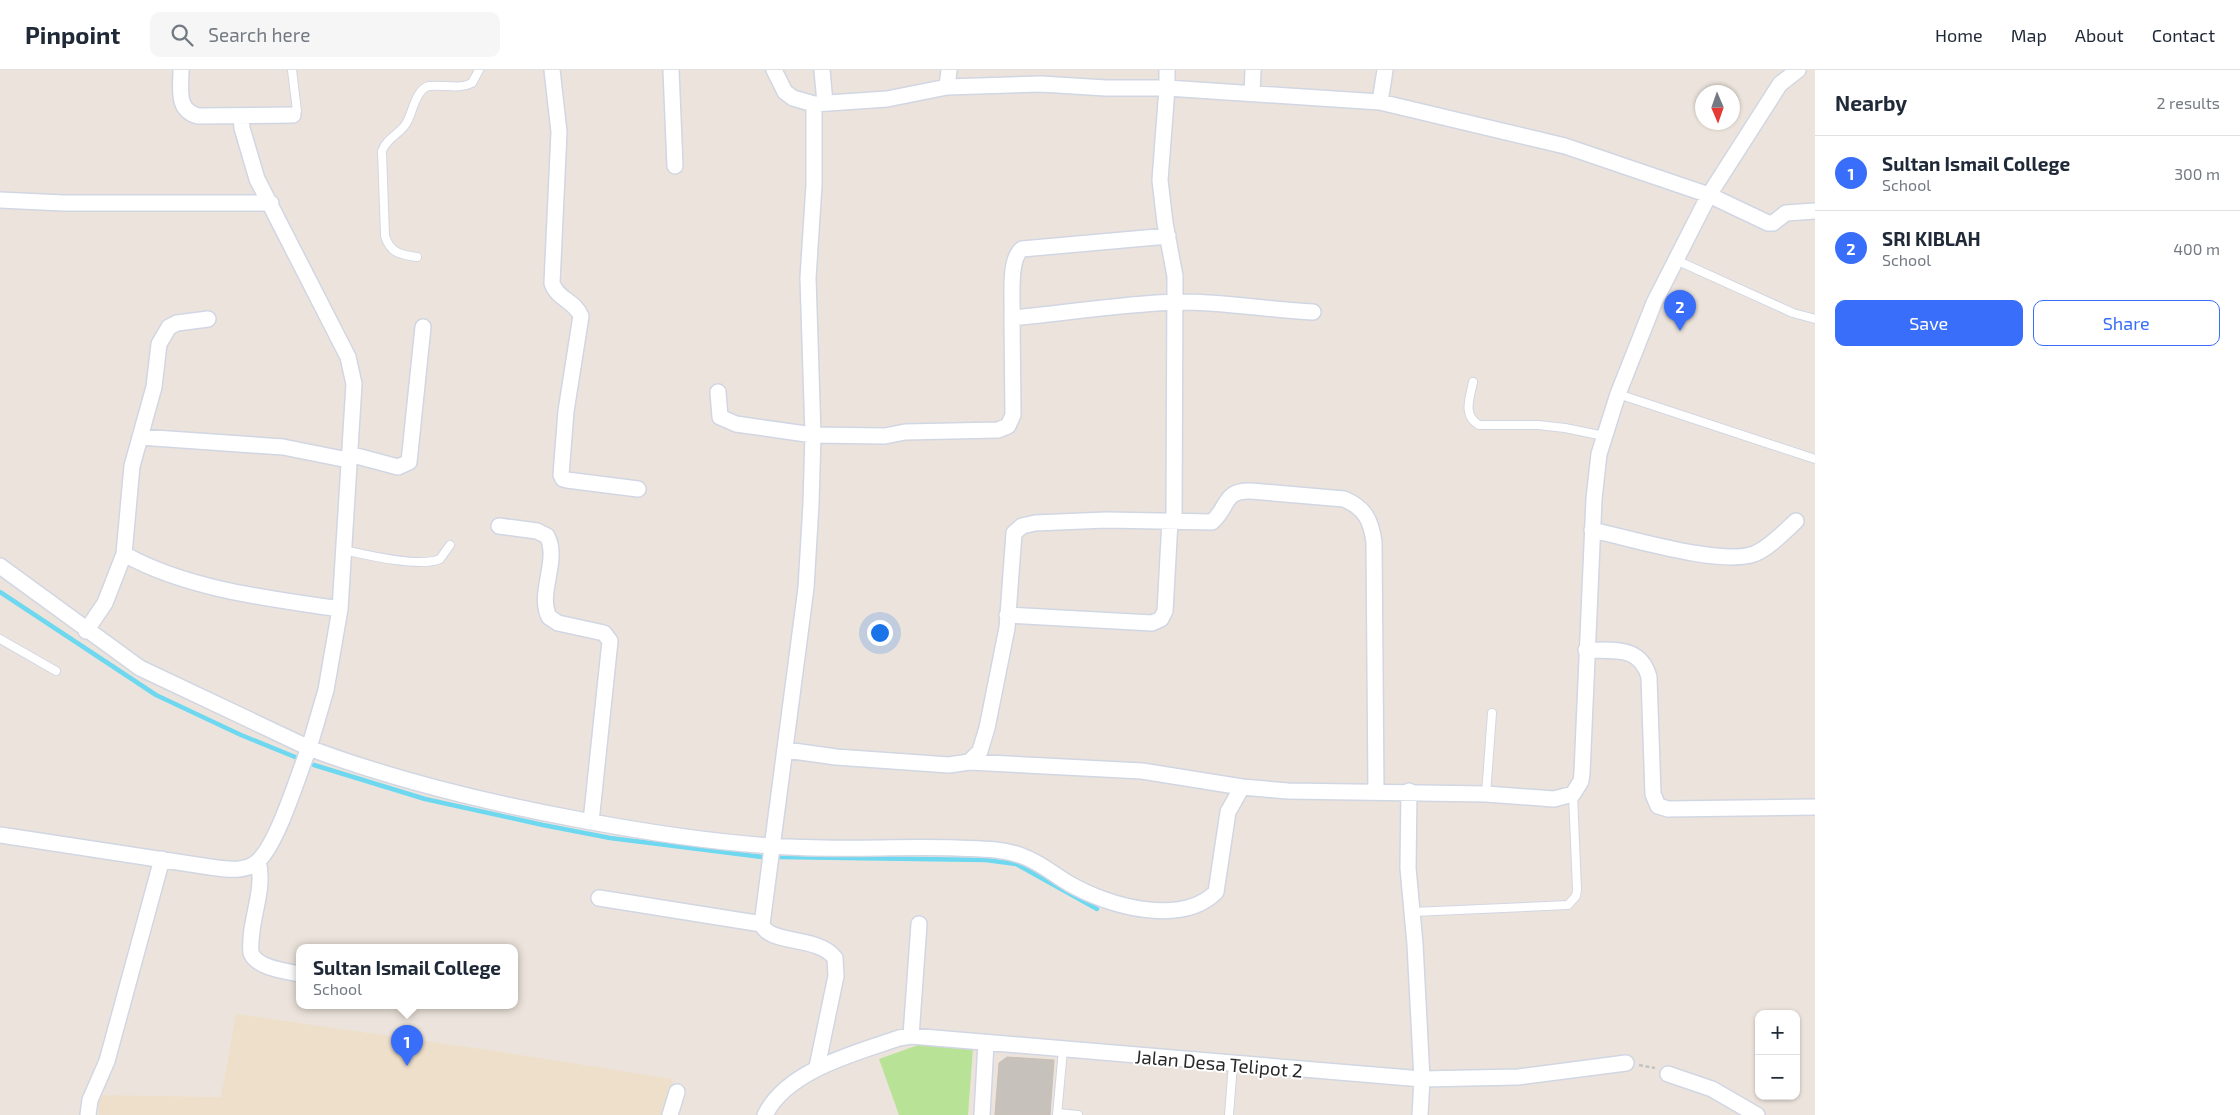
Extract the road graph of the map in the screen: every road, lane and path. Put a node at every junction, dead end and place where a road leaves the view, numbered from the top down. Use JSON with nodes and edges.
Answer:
{"nodes":[{"id":1,"x":181,"y":70,"type":"edge"},
{"id":2,"x":292,"y":70,"type":"edge"},
{"id":3,"x":479,"y":70,"type":"edge"},
{"id":4,"x":552,"y":70,"type":"edge"},
{"id":5,"x":671,"y":70,"type":"edge"},
{"id":6,"x":774,"y":70,"type":"edge"},
{"id":7,"x":822,"y":70,"type":"edge"},
{"id":8,"x":949,"y":70,"type":"edge"},
{"id":9,"x":1167,"y":70,"type":"edge"},
{"id":10,"x":1253,"y":70,"type":"edge"},
{"id":11,"x":1385,"y":70,"type":"edge"},
{"id":12,"x":1798,"y":70,"type":"edge"},
{"id":13,"x":948,"y":87,"type":"junction"},
{"id":14,"x":1167,"y":88,"type":"junction"},
{"id":15,"x":1252,"y":94,"type":"junction"},
{"id":16,"x":1380,"y":102,"type":"junction"},
{"id":17,"x":820,"y":103,"type":"junction"},
{"id":18,"x":293,"y":115,"type":"joint"},
{"id":19,"x":241,"y":116,"type":"junction"},
{"id":20,"x":675,"y":166,"type":"dead end"},
{"id":21,"x":1709,"y":194,"type":"junction"},
{"id":22,"x":0,"y":200,"type":"edge"},
{"id":23,"x":271,"y":203,"type":"junction"},
{"id":24,"x":1815,"y":211,"type":"edge"},
{"id":25,"x":1168,"y":236,"type":"junction"},
{"id":26,"x":417,"y":257,"type":"dead end"},
{"id":27,"x":1676,"y":260,"type":"junction"},
{"id":28,"x":1176,"y":302,"type":"junction"},
{"id":29,"x":1313,"y":312,"type":"dead end"},
{"id":30,"x":1012,"y":318,"type":"junction"},
{"id":31,"x":208,"y":319,"type":"dead end"},
{"id":32,"x":1815,"y":319,"type":"edge"},
{"id":33,"x":423,"y":327,"type":"dead end"},
{"id":34,"x":1473,"y":382,"type":"dead end"},
{"id":35,"x":718,"y":392,"type":"dead end"},
{"id":36,"x":1618,"y":394,"type":"junction"},
{"id":37,"x":812,"y":435,"type":"junction"},
{"id":38,"x":1604,"y":436,"type":"junction"},
{"id":39,"x":140,"y":437,"type":"junction"},
{"id":40,"x":348,"y":457,"type":"junction"},
{"id":41,"x":1815,"y":459,"type":"edge"},
{"id":42,"x":638,"y":489,"type":"dead end"},
{"id":43,"x":1172,"y":521,"type":"junction"},
{"id":44,"x":1796,"y":521,"type":"dead end"},
{"id":45,"x":499,"y":526,"type":"dead end"},
{"id":46,"x":1592,"y":530,"type":"junction"},
{"id":47,"x":450,"y":545,"type":"dead end"},
{"id":48,"x":344,"y":550,"type":"junction"},
{"id":49,"x":124,"y":554,"type":"junction"},
{"id":50,"x":0,"y":566,"type":"edge"},
{"id":51,"x":340,"y":609,"type":"junction"},
{"id":52,"x":1008,"y":615,"type":"junction"},
{"id":53,"x":86,"y":631,"type":"junction"},
{"id":54,"x":0,"y":639,"type":"edge"},
{"id":55,"x":1586,"y":650,"type":"junction"},
{"id":56,"x":56,"y":670,"type":"dead end"},
{"id":57,"x":1492,"y":713,"type":"dead end"},
{"id":58,"x":309,"y":748,"type":"junction"},
{"id":59,"x":786,"y":750,"type":"junction"},
{"id":60,"x":969,"y":762,"type":"junction"},
{"id":61,"x":1242,"y":786,"type":"junction"},
{"id":62,"x":1409,"y":791,"type":"junction"},
{"id":63,"x":1376,"y":792,"type":"junction"},
{"id":64,"x":1486,"y":794,"type":"junction"},
{"id":65,"x":1573,"y":794,"type":"junction"},
{"id":66,"x":1815,"y":807,"type":"edge"},
{"id":67,"x":590,"y":822,"type":"junction"},
{"id":68,"x":0,"y":835,"type":"edge"},
{"id":69,"x":771,"y":846,"type":"junction"},
{"id":70,"x":162,"y":859,"type":"junction"},
{"id":71,"x":258,"y":861,"type":"junction"},
{"id":72,"x":599,"y":898,"type":"dead end"},
{"id":73,"x":1413,"y":912,"type":"junction"},
{"id":74,"x":762,"y":924,"type":"junction"},
{"id":75,"x":919,"y":924,"type":"dead end"},
{"id":76,"x":296,"y":973,"type":"edge"},
{"id":77,"x":910,"y":1036,"type":"junction"},
{"id":78,"x":986,"y":1043,"type":"junction"},
{"id":79,"x":1063,"y":1050,"type":"junction"},
{"id":80,"x":1626,"y":1063,"type":"joint"},
{"id":81,"x":1233,"y":1064,"type":"junction"},
{"id":82,"x":817,"y":1067,"type":"junction"},
{"id":83,"x":1668,"y":1074,"type":"joint"},
{"id":84,"x":1422,"y":1079,"type":"junction"},
{"id":85,"x":677,"y":1092,"type":"dead end"},
{"id":86,"x":1058,"y":1114,"type":"edge"},
{"id":87,"x":88,"y":1115,"type":"edge"},
{"id":88,"x":670,"y":1115,"type":"edge"},
{"id":89,"x":765,"y":1115,"type":"edge"},
{"id":90,"x":982,"y":1115,"type":"edge"},
{"id":91,"x":1078,"y":1115,"type":"edge"},
{"id":92,"x":1229,"y":1115,"type":"edge"},
{"id":93,"x":1420,"y":1115,"type":"edge"},
{"id":94,"x":1757,"y":1115,"type":"edge"}],
"edges":[{"from":1,"to":19,"type":"street"},
{"from":2,"to":18,"type":"lane"},
{"from":3,"to":26,"type":"lane"},
{"from":4,"to":42,"type":"street"},
{"from":5,"to":20,"type":"street"},
{"from":6,"to":17,"type":"street"},
{"from":7,"to":17,"type":"street"},
{"from":8,"to":13,"type":"street"},
{"from":9,"to":14,"type":"street"},
{"from":10,"to":15,"type":"street"},
{"from":11,"to":16,"type":"street"},
{"from":12,"to":21,"type":"street"},
{"from":13,"to":14,"type":"street"},
{"from":13,"to":17,"type":"street"},
{"from":14,"to":15,"type":"street"},
{"from":14,"to":25,"type":"street"},
{"from":15,"to":16,"type":"street"},
{"from":16,"to":21,"type":"street"},
{"from":17,"to":37,"type":"street"},
{"from":18,"to":19,"type":"street"},
{"from":19,"to":23,"type":"street"},
{"from":21,"to":24,"type":"street"},
{"from":21,"to":27,"type":"street"},
{"from":22,"to":23,"type":"street"},
{"from":23,"to":40,"type":"street"},
{"from":25,"to":28,"type":"street"},
{"from":25,"to":30,"type":"street"},
{"from":27,"to":32,"type":"lane"},
{"from":27,"to":36,"type":"street"},
{"from":28,"to":29,"type":"street"},
{"from":28,"to":30,"type":"street"},
{"from":28,"to":43,"type":"street"},
{"from":30,"to":37,"type":"street"},
{"from":31,"to":39,"type":"street"},
{"from":33,"to":40,"type":"street"},
{"from":34,"to":38,"type":"lane"},
{"from":35,"to":37,"type":"street"},
{"from":36,"to":38,"type":"street"},
{"from":36,"to":41,"type":"lane"},
{"from":37,"to":59,"type":"street"},
{"from":38,"to":46,"type":"street"},
{"from":39,"to":40,"type":"street"},
{"from":39,"to":49,"type":"street"},
{"from":40,"to":48,"type":"street"},
{"from":43,"to":52,"type":"street"},
{"from":43,"to":52,"type":"street"},
{"from":43,"to":63,"type":"street"},
{"from":44,"to":46,"type":"street"},
{"from":45,"to":67,"type":"street"},
{"from":46,"to":55,"type":"street"},
{"from":47,"to":48,"type":"lane"},
{"from":48,"to":51,"type":"street"},
{"from":49,"to":51,"type":"street"},
{"from":49,"to":53,"type":"street"},
{"from":50,"to":53,"type":"street"},
{"from":51,"to":58,"type":"street"},
{"from":52,"to":60,"type":"street"},
{"from":53,"to":58,"type":"street"},
{"from":54,"to":56,"type":"lane"},
{"from":55,"to":65,"type":"street"},
{"from":55,"to":66,"type":"street"},
{"from":57,"to":64,"type":"lane"},
{"from":58,"to":67,"type":"street"},
{"from":58,"to":71,"type":"street"},
{"from":59,"to":60,"type":"street"},
{"from":59,"to":69,"type":"street"},
{"from":60,"to":61,"type":"street"},
{"from":61,"to":63,"type":"street"},
{"from":61,"to":69,"type":"street"},
{"from":62,"to":63,"type":"street"},
{"from":62,"to":64,"type":"street"},
{"from":62,"to":73,"type":"street"},
{"from":64,"to":65,"type":"street"},
{"from":65,"to":73,"type":"lane"},
{"from":67,"to":69,"type":"street"},
{"from":68,"to":70,"type":"street"},
{"from":69,"to":74,"type":"street"},
{"from":70,"to":71,"type":"street"},
{"from":70,"to":87,"type":"street"},
{"from":71,"to":76,"type":"street"},
{"from":72,"to":74,"type":"street"},
{"from":73,"to":84,"type":"street"},
{"from":74,"to":82,"type":"street"},
{"from":75,"to":77,"type":"street"},
{"from":77,"to":78,"type":"street","name":"Jalan Desa Telipot 2"},
{"from":77,"to":82,"type":"street","name":"Jalan Desa Telipot 2"},
{"from":78,"to":79,"type":"street","name":"Jalan Desa Telipot 2"},
{"from":78,"to":90,"type":"street"},
{"from":79,"to":81,"type":"street","name":"Jalan Desa Telipot 2"},
{"from":79,"to":86,"type":"lane"},
{"from":80,"to":83,"type":"path"},
{"from":80,"to":84,"type":"street","name":"Jalan Desa Telipot 2"},
{"from":81,"to":84,"type":"street","name":"Jalan Desa Telipot 2"},
{"from":81,"to":92,"type":"lane"},
{"from":82,"to":89,"type":"street","name":"Jalan Desa Telipot 2"},
{"from":83,"to":94,"type":"street"},
{"from":84,"to":93,"type":"street"},
{"from":85,"to":88,"type":"street"},
{"from":86,"to":91,"type":"lane"}]}
